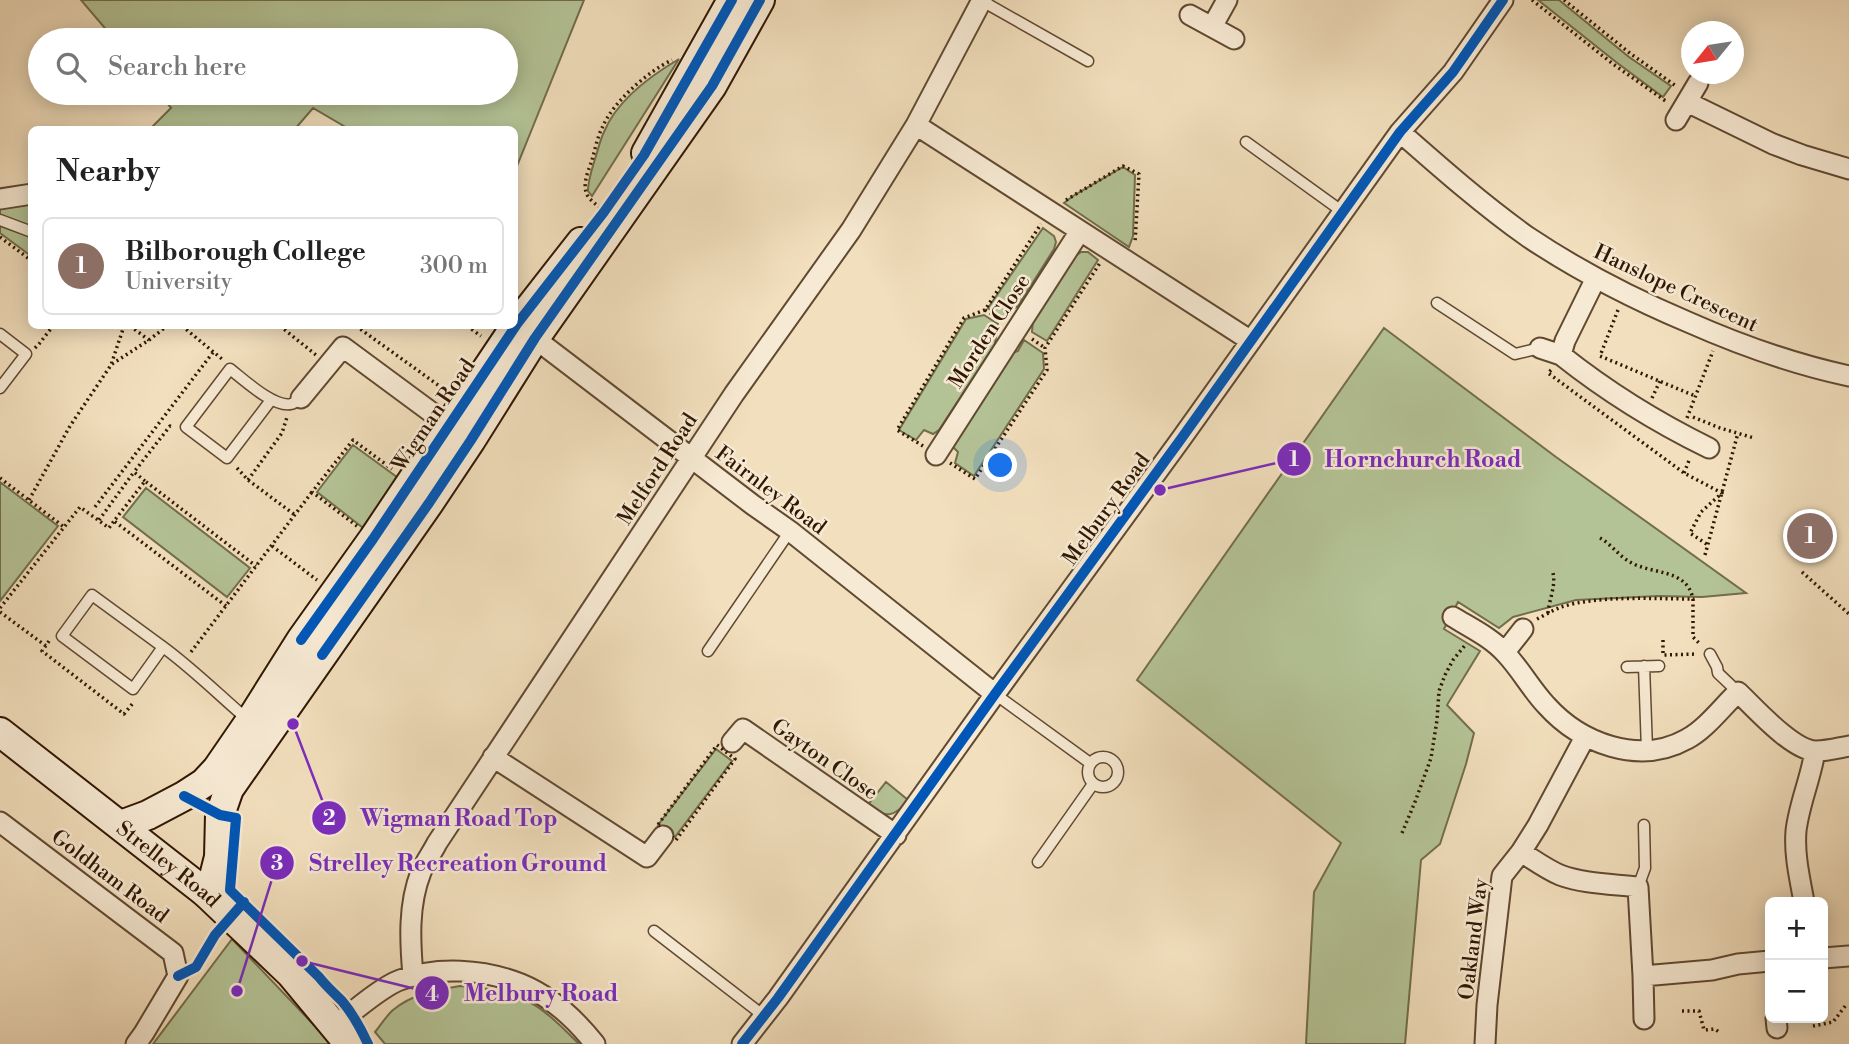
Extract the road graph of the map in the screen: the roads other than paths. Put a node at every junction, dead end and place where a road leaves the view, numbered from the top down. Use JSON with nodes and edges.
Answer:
{"nodes":[{"id":1,"x":732,"y":0,"type":"edge"},
{"id":2,"x":760,"y":0,"type":"edge"},
{"id":3,"x":1227,"y":0,"type":"edge"},
{"id":4,"x":1503,"y":0,"type":"edge"},
{"id":5,"x":982,"y":1,"type":"edge"},
{"id":6,"x":1190,"y":15,"type":"dead end"},
{"id":7,"x":1212,"y":27,"type":"junction"},
{"id":8,"x":1234,"y":39,"type":"dead end"},
{"id":9,"x":1088,"y":61,"type":"dead end"},
{"id":10,"x":1687,"y":102,"type":"road end"},
{"id":11,"x":916,"y":125,"type":"junction"},
{"id":12,"x":1400,"y":132,"type":"junction"},
{"id":13,"x":1246,"y":142,"type":"dead end"},
{"id":14,"x":1849,"y":169,"type":"edge"},
{"id":15,"x":28,"y":195,"type":"edge"},
{"id":16,"x":0,"y":199,"type":"edge"},
{"id":17,"x":1343,"y":212,"type":"junction"},
{"id":18,"x":0,"y":220,"type":"edge"},
{"id":19,"x":28,"y":230,"type":"edge"},
{"id":20,"x":1080,"y":231,"type":"junction"},
{"id":21,"x":1596,"y":278,"type":"junction"},
{"id":22,"x":1437,"y":303,"type":"dead end"},
{"id":23,"x":526,"y":331,"type":"junction"},
{"id":24,"x":0,"y":334,"type":"edge"},
{"id":25,"x":1251,"y":341,"type":"junction"},
{"id":26,"x":1541,"y":348,"type":"joint"},
{"id":27,"x":1561,"y":355,"type":"junction"},
{"id":28,"x":1849,"y":376,"type":"edge"},
{"id":29,"x":0,"y":388,"type":"edge"},
{"id":30,"x":271,"y":400,"type":"junction"},
{"id":31,"x":296,"y":401,"type":"joint"},
{"id":32,"x":461,"y":424,"type":"junction"},
{"id":33,"x":1709,"y":448,"type":"dead end"},
{"id":34,"x":936,"y":454,"type":"dead end"},
{"id":35,"x":691,"y":458,"type":"junction"},
{"id":36,"x":790,"y":531,"type":"junction"},
{"id":37,"x":1453,"y":617,"type":"dead end"},
{"id":38,"x":1523,"y":629,"type":"dead end"},
{"id":39,"x":163,"y":647,"type":"junction"},
{"id":40,"x":708,"y":651,"type":"dead end"},
{"id":41,"x":1504,"y":652,"type":"junction"},
{"id":42,"x":1710,"y":654,"type":"road end"},
{"id":43,"x":1644,"y":666,"type":"junction"},
{"id":44,"x":1659,"y":666,"type":"dead end"},
{"id":45,"x":1627,"y":667,"type":"dead end"},
{"id":46,"x":1738,"y":692,"type":"junction"},
{"id":47,"x":995,"y":694,"type":"junction"},
{"id":48,"x":259,"y":727,"type":"junction"},
{"id":49,"x":0,"y":732,"type":"edge"},
{"id":50,"x":1586,"y":737,"type":"junction"},
{"id":51,"x":724,"y":743,"type":"road end"},
{"id":52,"x":1849,"y":746,"type":"edge"},
{"id":53,"x":1647,"y":750,"type":"junction"},
{"id":54,"x":1815,"y":751,"type":"junction"},
{"id":55,"x":493,"y":757,"type":"junction"},
{"id":56,"x":1090,"y":763,"type":"junction"},
{"id":57,"x":1093,"y":784,"type":"junction"},
{"id":58,"x":0,"y":822,"type":"edge"},
{"id":59,"x":121,"y":825,"type":"junction"},
{"id":60,"x":1644,"y":825,"type":"dead end"},
{"id":61,"x":895,"y":835,"type":"junction"},
{"id":62,"x":663,"y":836,"type":"dead end"},
{"id":63,"x":1521,"y":852,"type":"junction"},
{"id":64,"x":1038,"y":862,"type":"dead end"},
{"id":65,"x":1638,"y":887,"type":"junction"},
{"id":66,"x":206,"y":893,"type":"junction"},
{"id":67,"x":1803,"y":897,"type":"edge"},
{"id":68,"x":654,"y":931,"type":"dead end"},
{"id":69,"x":1849,"y":956,"type":"edge"},
{"id":70,"x":1828,"y":958,"type":"edge"},
{"id":71,"x":1765,"y":961,"type":"edge"},
{"id":72,"x":413,"y":976,"type":"junction"},
{"id":73,"x":1643,"y":976,"type":"junction"},
{"id":74,"x":764,"y":1016,"type":"junction"},
{"id":75,"x":1644,"y":1019,"type":"dead end"},
{"id":76,"x":342,"y":1035,"type":"edge"},
{"id":77,"x":136,"y":1044,"type":"edge"},
{"id":78,"x":595,"y":1044,"type":"edge"},
{"id":79,"x":742,"y":1044,"type":"edge"},
{"id":80,"x":1485,"y":1044,"type":"edge"}],
"edges":[{"from":1,"to":23,"type":"street","name":"Wigman Road"},
{"from":2,"to":23,"type":"street","name":"Wigman Road"},
{"from":3,"to":7,"type":"street"},
{"from":4,"to":12,"type":"street","name":"Melbury Road"},
{"from":5,"to":9,"type":"lane"},
{"from":5,"to":11,"type":"street","name":"Melford Road"},
{"from":6,"to":7,"type":"street"},
{"from":7,"to":8,"type":"street"},
{"from":10,"to":14,"type":"street"},
{"from":11,"to":20,"type":"street"},
{"from":11,"to":35,"type":"street","name":"Melford Road"},
{"from":12,"to":17,"type":"street","name":"Melbury Road"},
{"from":12,"to":21,"type":"street","name":"Hanslope Crescent"},
{"from":13,"to":17,"type":"lane"},
{"from":15,"to":16,"type":"street"},
{"from":17,"to":25,"type":"street","name":"Melbury Road"},
{"from":18,"to":19,"type":"lane"},
{"from":20,"to":25,"type":"street"},
{"from":20,"to":34,"type":"street","name":"Morden Close"},
{"from":21,"to":27,"type":"street"},
{"from":21,"to":28,"type":"street","name":"Hanslope Crescent"},
{"from":22,"to":26,"type":"lane"},
{"from":23,"to":32,"type":"street","name":"Wigman Road"},
{"from":23,"to":35,"type":"street","name":"Fairnley Road"},
{"from":24,"to":29,"type":"lane"},
{"from":25,"to":47,"type":"street","name":"Melbury Road"},
{"from":26,"to":27,"type":"street"},
{"from":27,"to":33,"type":"street"},
{"from":30,"to":30,"type":"lane"},
{"from":30,"to":31,"type":"lane"},
{"from":31,"to":32,"type":"street"},
{"from":32,"to":48,"type":"street","name":"Wigman Road"},
{"from":32,"to":48,"type":"street","name":"Wigman Road"},
{"from":35,"to":36,"type":"street","name":"Fairnley Road"},
{"from":35,"to":55,"type":"street","name":"Melford Road"},
{"from":36,"to":40,"type":"lane"},
{"from":36,"to":47,"type":"street","name":"Fairnley Road"},
{"from":37,"to":41,"type":"street"},
{"from":38,"to":41,"type":"street"},
{"from":39,"to":39,"type":"lane"},
{"from":39,"to":48,"type":"lane"},
{"from":41,"to":50,"type":"street"},
{"from":42,"to":46,"type":"lane"},
{"from":43,"to":44,"type":"lane"},
{"from":43,"to":45,"type":"lane"},
{"from":43,"to":53,"type":"lane"},
{"from":46,"to":53,"type":"street"},
{"from":46,"to":54,"type":"street"},
{"from":47,"to":56,"type":"lane"},
{"from":47,"to":61,"type":"street","name":"Melbury Road"},
{"from":48,"to":59,"type":"street","name":"Wigman Road"},
{"from":48,"to":66,"type":"street","name":"Wigman Road"},
{"from":49,"to":59,"type":"street","name":"Strelley Road"},
{"from":50,"to":53,"type":"street"},
{"from":50,"to":63,"type":"street","name":"Oakland Way"},
{"from":51,"to":61,"type":"street","name":"Gayton Close"},
{"from":52,"to":54,"type":"street"},
{"from":54,"to":67,"type":"street"},
{"from":55,"to":62,"type":"street"},
{"from":55,"to":72,"type":"street","name":"Melford Road"},
{"from":56,"to":57,"type":"lane"},
{"from":56,"to":57,"type":"lane"},
{"from":57,"to":64,"type":"lane"},
{"from":58,"to":77,"type":"street","name":"Goldham Road"},
{"from":59,"to":66,"type":"street","name":"Strelley Road"},
{"from":60,"to":65,"type":"lane"},
{"from":61,"to":74,"type":"street","name":"Melbury Road"},
{"from":63,"to":65,"type":"street"},
{"from":63,"to":80,"type":"street","name":"Oakland Way"},
{"from":65,"to":73,"type":"street"},
{"from":66,"to":76,"type":"street","name":"Strelley Road"},
{"from":68,"to":74,"type":"lane"},
{"from":69,"to":70,"type":"street"},
{"from":71,"to":73,"type":"street"},
{"from":72,"to":76,"type":"street"},
{"from":72,"to":78,"type":"street"},
{"from":73,"to":75,"type":"street"},
{"from":74,"to":79,"type":"street","name":"Melbury Road"}]}
